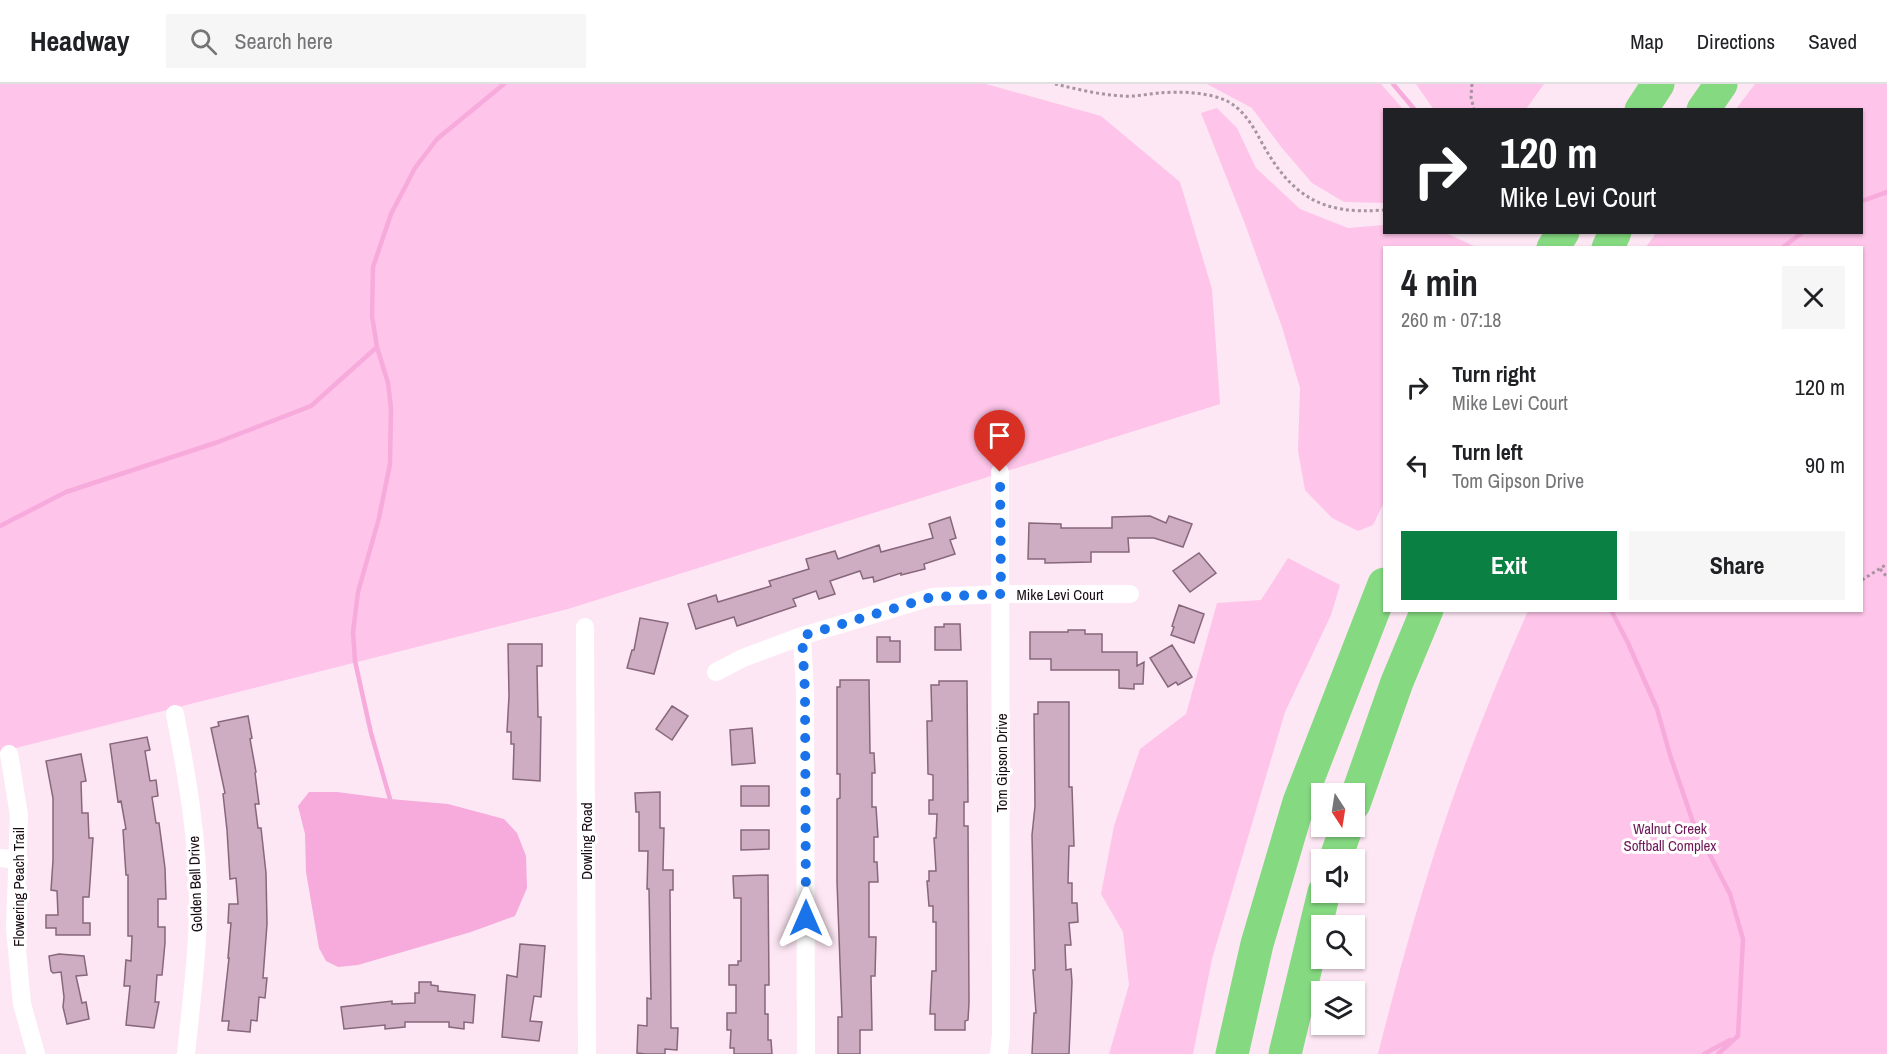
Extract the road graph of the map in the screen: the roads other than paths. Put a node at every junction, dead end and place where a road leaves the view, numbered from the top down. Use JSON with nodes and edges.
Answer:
{"nodes":[{"id":1,"x":1658,"y":84,"type":"edge"},
{"id":2,"x":1721,"y":84,"type":"edge"},
{"id":3,"x":1642,"y":108,"type":"edge"},
{"id":4,"x":1704,"y":108,"type":"edge"},
{"id":5,"x":1000,"y":472,"type":"dead end"},
{"id":6,"x":1383,"y":587,"type":"edge"},
{"id":7,"x":1001,"y":594,"type":"junction"},
{"id":8,"x":1130,"y":594,"type":"dead end"},
{"id":9,"x":1426,"y":612,"type":"edge"},
{"id":10,"x":585,"y":627,"type":"dead end"},
{"id":11,"x":802,"y":636,"type":"junction"},
{"id":12,"x":716,"y":672,"type":"dead end"},
{"id":13,"x":176,"y":714,"type":"dead end"},
{"id":14,"x":9,"y":754,"type":"dead end"},
{"id":15,"x":1361,"y":783,"type":"edge"},
{"id":16,"x":0,"y":858,"type":"edge"},
{"id":17,"x":19,"y":860,"type":"junction"},
{"id":18,"x":1321,"y":903,"type":"edge"},
{"id":19,"x":36,"y":1054,"type":"edge"},
{"id":20,"x":186,"y":1054,"type":"edge"},
{"id":21,"x":587,"y":1054,"type":"edge"},
{"id":22,"x":806,"y":1054,"type":"edge"},
{"id":23,"x":999,"y":1054,"type":"edge"},
{"id":24,"x":1232,"y":1054,"type":"edge"},
{"id":25,"x":1285,"y":1054,"type":"edge"}],
"edges":[{"from":1,"to":3,"type":"highway"},
{"from":2,"to":4,"type":"highway"},
{"from":5,"to":7,"type":"street","name":"Tom Gipson Drive"},
{"from":6,"to":24,"type":"highway"},
{"from":7,"to":8,"type":"street","name":"Mike Levi Court"},
{"from":7,"to":11,"type":"street","name":"Mike Levi Court"},
{"from":7,"to":23,"type":"street","name":"Tom Gipson Drive"},
{"from":9,"to":15,"type":"highway"},
{"from":10,"to":21,"type":"street","name":"Dowling Road"},
{"from":11,"to":12,"type":"street","name":"Mike Levi Court"},
{"from":11,"to":22,"type":"street"},
{"from":13,"to":20,"type":"street","name":"Golden Bell Drive"},
{"from":14,"to":17,"type":"street","name":"Flowering Peach Trail"},
{"from":16,"to":17,"type":"street"},
{"from":17,"to":19,"type":"street","name":"Flowering Peach Trail"},
{"from":18,"to":25,"type":"highway"}]}
